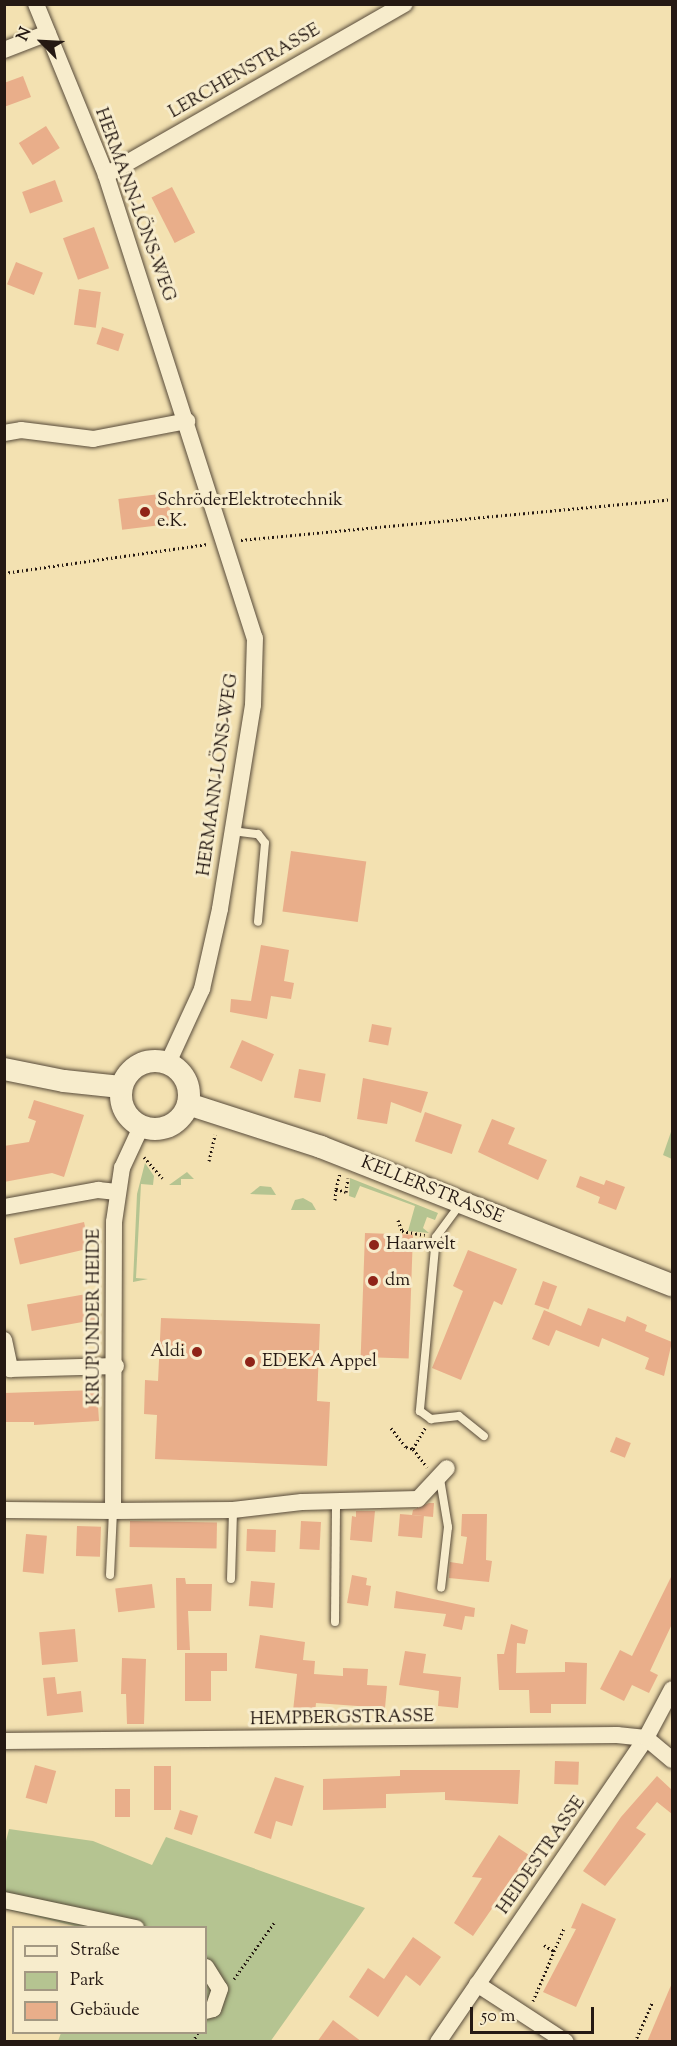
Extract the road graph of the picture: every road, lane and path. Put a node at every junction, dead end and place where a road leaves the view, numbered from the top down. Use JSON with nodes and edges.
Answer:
{"nodes":[{"id":1,"x":36,"y":4,"type":"edge"},
{"id":2,"x":404,"y":4,"type":"edge"},
{"id":3,"x":48,"y":33,"type":"junction"},
{"id":4,"x":4,"y":50,"type":"edge"},
{"id":5,"x":106,"y":175,"type":"junction"},
{"id":6,"x":187,"y":421,"type":"junction"},
{"id":7,"x":4,"y":433,"type":"edge"},
{"id":8,"x":672,"y":499,"type":"edge"},
{"id":9,"x":225,"y":541,"type":"junction"},
{"id":10,"x":4,"y":573,"type":"edge"},
{"id":11,"x":232,"y":831,"type":"junction"},
{"id":12,"x":258,"y":922,"type":"dead end"},
{"id":13,"x":168,"y":1063,"type":"junction"},
{"id":14,"x":4,"y":1069,"type":"edge"},
{"id":15,"x":121,"y":1087,"type":"junction"},
{"id":16,"x":188,"y":1104,"type":"junction"},
{"id":17,"x":141,"y":1127,"type":"junction"},
{"id":18,"x":215,"y":1135,"type":"dead end"},
{"id":19,"x":143,"y":1156,"type":"dead end"},
{"id":20,"x":209,"y":1161,"type":"dead end"},
{"id":21,"x":341,"y":1171,"type":"dead end"},
{"id":22,"x":349,"y":1174,"type":"dead end"},
{"id":23,"x":162,"y":1178,"type":"dead end"},
{"id":24,"x":336,"y":1189,"type":"junction"},
{"id":25,"x":117,"y":1192,"type":"junction"},
{"id":26,"x":335,"y":1200,"type":"dead end"},
{"id":27,"x":461,"y":1203,"type":"junction"},
{"id":28,"x":4,"y":1207,"type":"edge"},
{"id":29,"x":399,"y":1220,"type":"dead end"},
{"id":30,"x":436,"y":1237,"type":"junction"},
{"id":31,"x":672,"y":1285,"type":"edge"},
{"id":32,"x":4,"y":1340,"type":"edge"},
{"id":33,"x":116,"y":1365,"type":"junction"},
{"id":34,"x":7,"y":1370,"type":"edge"},
{"id":35,"x":431,"y":1419,"type":"junction"},
{"id":36,"x":392,"y":1428,"type":"dead end"},
{"id":37,"x":484,"y":1436,"type":"dead end"},
{"id":38,"x":413,"y":1449,"type":"junction"},
{"id":39,"x":444,"y":1473,"type":"junction"},
{"id":40,"x":336,"y":1501,"type":"junction"},
{"id":41,"x":4,"y":1509,"type":"edge"},
{"id":42,"x":233,"y":1510,"type":"junction"},
{"id":43,"x":113,"y":1511,"type":"junction"},
{"id":44,"x":110,"y":1575,"type":"dead end"},
{"id":45,"x":231,"y":1579,"type":"dead end"},
{"id":46,"x":441,"y":1588,"type":"dead end"},
{"id":47,"x":334,"y":1622,"type":"dead end"},
{"id":48,"x":672,"y":1689,"type":"edge"},
{"id":49,"x":646,"y":1738,"type":"junction"},
{"id":50,"x":4,"y":1741,"type":"edge"},
{"id":51,"x":672,"y":1760,"type":"edge"},
{"id":52,"x":4,"y":1900,"type":"edge"},
{"id":53,"x":274,"y":1923,"type":"dead end"},
{"id":54,"x":127,"y":1926,"type":"edge"},
{"id":55,"x":564,"y":1928,"type":"dead end"},
{"id":56,"x":544,"y":1946,"type":"dead end"},
{"id":57,"x":554,"y":1951,"type":"junction"},
{"id":58,"x":207,"y":1969,"type":"edge"},
{"id":59,"x":233,"y":1980,"type":"dead end"},
{"id":60,"x":477,"y":1984,"type":"junction"},
{"id":61,"x":653,"y":2001,"type":"dead end"},
{"id":62,"x":207,"y":2011,"type":"edge"},
{"id":63,"x":526,"y":2016,"type":"junction"},
{"id":64,"x":438,"y":2042,"type":"edge"},
{"id":65,"x":566,"y":2042,"type":"edge"},
{"id":66,"x":634,"y":2042,"type":"edge"}],
"edges":[{"from":1,"to":3,"type":"street","name":"HERMANN-LÖNS-WEG"},
{"from":2,"to":5,"type":"street","name":"LERCHENSTRASSE"},
{"from":3,"to":4,"type":"street"},
{"from":3,"to":5,"type":"street","name":"HERMANN-LÖNS-WEG"},
{"from":5,"to":6,"type":"street","name":"HERMANN-LÖNS-WEG"},
{"from":6,"to":7,"type":"street"},
{"from":6,"to":9,"type":"street","name":"HERMANN-LÖNS-WEG"},
{"from":8,"to":9,"type":"path"},
{"from":9,"to":10,"type":"path"},
{"from":9,"to":11,"type":"street","name":"HERMANN-LÖNS-WEG"},
{"from":11,"to":12,"type":"lane"},
{"from":11,"to":13,"type":"street","name":"HERMANN-LÖNS-WEG"},
{"from":13,"to":15,"type":"main road"},
{"from":13,"to":16,"type":"main road"},
{"from":14,"to":15,"type":"main road"},
{"from":15,"to":17,"type":"main road"},
{"from":16,"to":17,"type":"main road"},
{"from":16,"to":27,"type":"main road","name":"KELLERSTRASSE"},
{"from":17,"to":25,"type":"street","name":"KRUPUNDER HEIDE"},
{"from":18,"to":20,"type":"path"},
{"from":19,"to":23,"type":"path"},
{"from":21,"to":24,"type":"path"},
{"from":22,"to":24,"type":"path"},
{"from":24,"to":26,"type":"path"},
{"from":25,"to":28,"type":"street"},
{"from":25,"to":33,"type":"street","name":"KRUPUNDER HEIDE"},
{"from":27,"to":30,"type":"lane"},
{"from":27,"to":31,"type":"main road","name":"KELLERSTRASSE"},
{"from":29,"to":30,"type":"path"},
{"from":30,"to":35,"type":"lane"},
{"from":32,"to":34,"type":"street"},
{"from":33,"to":34,"type":"street"},
{"from":33,"to":43,"type":"street","name":"KRUPUNDER HEIDE"},
{"from":35,"to":37,"type":"lane"},
{"from":35,"to":38,"type":"path"},
{"from":36,"to":38,"type":"path"},
{"from":38,"to":39,"type":"path"},
{"from":39,"to":40,"type":"street"},
{"from":39,"to":46,"type":"lane"},
{"from":40,"to":42,"type":"street"},
{"from":40,"to":47,"type":"lane"},
{"from":41,"to":43,"type":"street"},
{"from":42,"to":43,"type":"street"},
{"from":42,"to":45,"type":"lane"},
{"from":43,"to":44,"type":"lane","name":"KRUPUNDER HEIDE"},
{"from":48,"to":49,"type":"street","name":"HEIDESTRASSE"},
{"from":49,"to":50,"type":"street","name":"HEMPBERGSTRASSE"},
{"from":49,"to":51,"type":"street"},
{"from":49,"to":60,"type":"street","name":"HEIDESTRASSE"},
{"from":52,"to":54,"type":"street"},
{"from":53,"to":59,"type":"path"},
{"from":55,"to":57,"type":"path"},
{"from":56,"to":57,"type":"path"},
{"from":57,"to":63,"type":"path"},
{"from":58,"to":62,"type":"street"},
{"from":60,"to":63,"type":"street"},
{"from":60,"to":64,"type":"street","name":"HEIDESTRASSE"},
{"from":61,"to":66,"type":"path"},
{"from":63,"to":65,"type":"street"}]}
